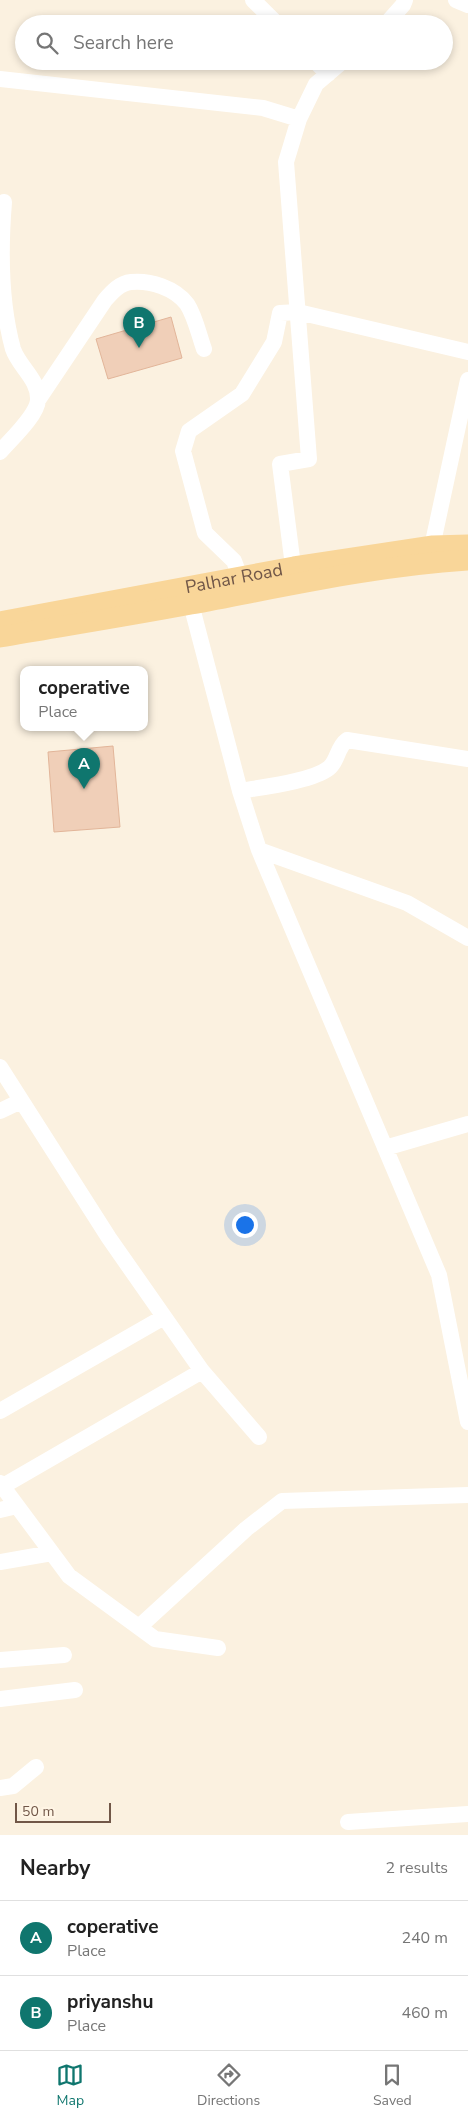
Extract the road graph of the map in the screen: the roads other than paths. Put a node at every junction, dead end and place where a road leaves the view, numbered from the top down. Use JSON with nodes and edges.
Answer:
{"nodes":[{"id":1,"x":253,"y":0,"type":"edge"},
{"id":2,"x":405,"y":0,"type":"edge"},
{"id":3,"x":456,"y":0,"type":"edge"},
{"id":4,"x":468,"y":5,"type":"edge"},
{"id":5,"x":268,"y":15,"type":"edge"},
{"id":6,"x":394,"y":15,"type":"edge"},
{"id":7,"x":324,"y":70,"type":"edge"},
{"id":8,"x":333,"y":70,"type":"edge"},
{"id":9,"x":328,"y":74,"type":"junction"},
{"id":10,"x":0,"y":79,"type":"edge"},
{"id":11,"x":299,"y":118,"type":"junction"},
{"id":12,"x":4,"y":202,"type":"dead end"},
{"id":13,"x":1,"y":294,"type":"edge"},
{"id":14,"x":298,"y":312,"type":"junction"},
{"id":15,"x":204,"y":349,"type":"dead end"},
{"id":16,"x":468,"y":352,"type":"edge"},
{"id":17,"x":468,"y":380,"type":"edge"},
{"id":18,"x":38,"y":400,"type":"junction"},
{"id":19,"x":0,"y":452,"type":"edge"},
{"id":20,"x":468,"y":545,"type":"edge"},
{"id":21,"x":431,"y":554,"type":"junction"},
{"id":22,"x":468,"y":560,"type":"edge"},
{"id":23,"x":296,"y":575,"type":"junction"},
{"id":24,"x":240,"y":577,"type":"junction"},
{"id":25,"x":191,"y":604,"type":"junction"},
{"id":26,"x":0,"y":622,"type":"edge"},
{"id":27,"x":0,"y":636,"type":"edge"},
{"id":28,"x":468,"y":759,"type":"edge"},
{"id":29,"x":240,"y":791,"type":"junction"},
{"id":30,"x":259,"y":850,"type":"junction"},
{"id":31,"x":468,"y":938,"type":"edge"},
{"id":32,"x":0,"y":1067,"type":"edge"},
{"id":33,"x":22,"y":1101,"type":"junction"},
{"id":34,"x":0,"y":1111,"type":"edge"},
{"id":35,"x":468,"y":1124,"type":"edge"},
{"id":36,"x":385,"y":1148,"type":"junction"},
{"id":37,"x":164,"y":1317,"type":"junction"},
{"id":38,"x":202,"y":1371,"type":"junction"},
{"id":39,"x":0,"y":1410,"type":"edge"},
{"id":40,"x":468,"y":1422,"type":"edge"},
{"id":41,"x":259,"y":1437,"type":"dead end"},
{"id":42,"x":1,"y":1484,"type":"edge"},
{"id":43,"x":468,"y":1496,"type":"edge"},
{"id":44,"x":17,"y":1506,"type":"junction"},
{"id":45,"x":0,"y":1510,"type":"edge"},
{"id":46,"x":52,"y":1553,"type":"junction"},
{"id":47,"x":0,"y":1562,"type":"edge"},
{"id":48,"x":139,"y":1627,"type":"junction"},
{"id":49,"x":218,"y":1648,"type":"dead end"},
{"id":50,"x":64,"y":1655,"type":"dead end"},
{"id":51,"x":0,"y":1660,"type":"edge"},
{"id":52,"x":75,"y":1690,"type":"dead end"},
{"id":53,"x":0,"y":1698,"type":"edge"},
{"id":54,"x":36,"y":1767,"type":"dead end"},
{"id":55,"x":0,"y":1788,"type":"edge"},
{"id":56,"x":468,"y":1814,"type":"edge"},
{"id":57,"x":348,"y":1822,"type":"dead end"}],
"edges":[{"from":1,"to":5,"type":"street"},
{"from":2,"to":6,"type":"street"},
{"from":3,"to":4,"type":"street"},
{"from":7,"to":9,"type":"street"},
{"from":8,"to":9,"type":"street"},
{"from":9,"to":11,"type":"street"},
{"from":10,"to":11,"type":"street"},
{"from":11,"to":14,"type":"street"},
{"from":12,"to":13,"type":"street"},
{"from":13,"to":18,"type":"street"},
{"from":14,"to":16,"type":"street"},
{"from":14,"to":23,"type":"street"},
{"from":14,"to":24,"type":"street"},
{"from":15,"to":18,"type":"street"},
{"from":17,"to":21,"type":"street"},
{"from":18,"to":19,"type":"street"},
{"from":20,"to":21,"type":"main road","name":"Palhar Road"},
{"from":21,"to":22,"type":"main road","name":"Palhar Road"},
{"from":21,"to":23,"type":"main road","name":"Palhar Road"},
{"from":23,"to":24,"type":"main road","name":"Palhar Road"},
{"from":23,"to":25,"type":"main road","name":"Palhar Road"},
{"from":24,"to":26,"type":"main road","name":"Palhar Road"},
{"from":25,"to":27,"type":"main road","name":"Palhar Road"},
{"from":25,"to":29,"type":"street"},
{"from":28,"to":29,"type":"street"},
{"from":29,"to":30,"type":"street"},
{"from":30,"to":31,"type":"street"},
{"from":30,"to":36,"type":"street"},
{"from":32,"to":33,"type":"street"},
{"from":33,"to":34,"type":"street"},
{"from":33,"to":37,"type":"street"},
{"from":35,"to":36,"type":"street"},
{"from":36,"to":40,"type":"street"},
{"from":37,"to":38,"type":"street"},
{"from":37,"to":39,"type":"street"},
{"from":38,"to":41,"type":"street"},
{"from":38,"to":42,"type":"street"},
{"from":42,"to":44,"type":"street"},
{"from":43,"to":48,"type":"street"},
{"from":44,"to":45,"type":"street"},
{"from":44,"to":46,"type":"street"},
{"from":46,"to":47,"type":"street"},
{"from":46,"to":48,"type":"street"},
{"from":48,"to":49,"type":"street"},
{"from":50,"to":51,"type":"street"},
{"from":52,"to":53,"type":"street"},
{"from":54,"to":55,"type":"street"},
{"from":56,"to":57,"type":"street"}]}
